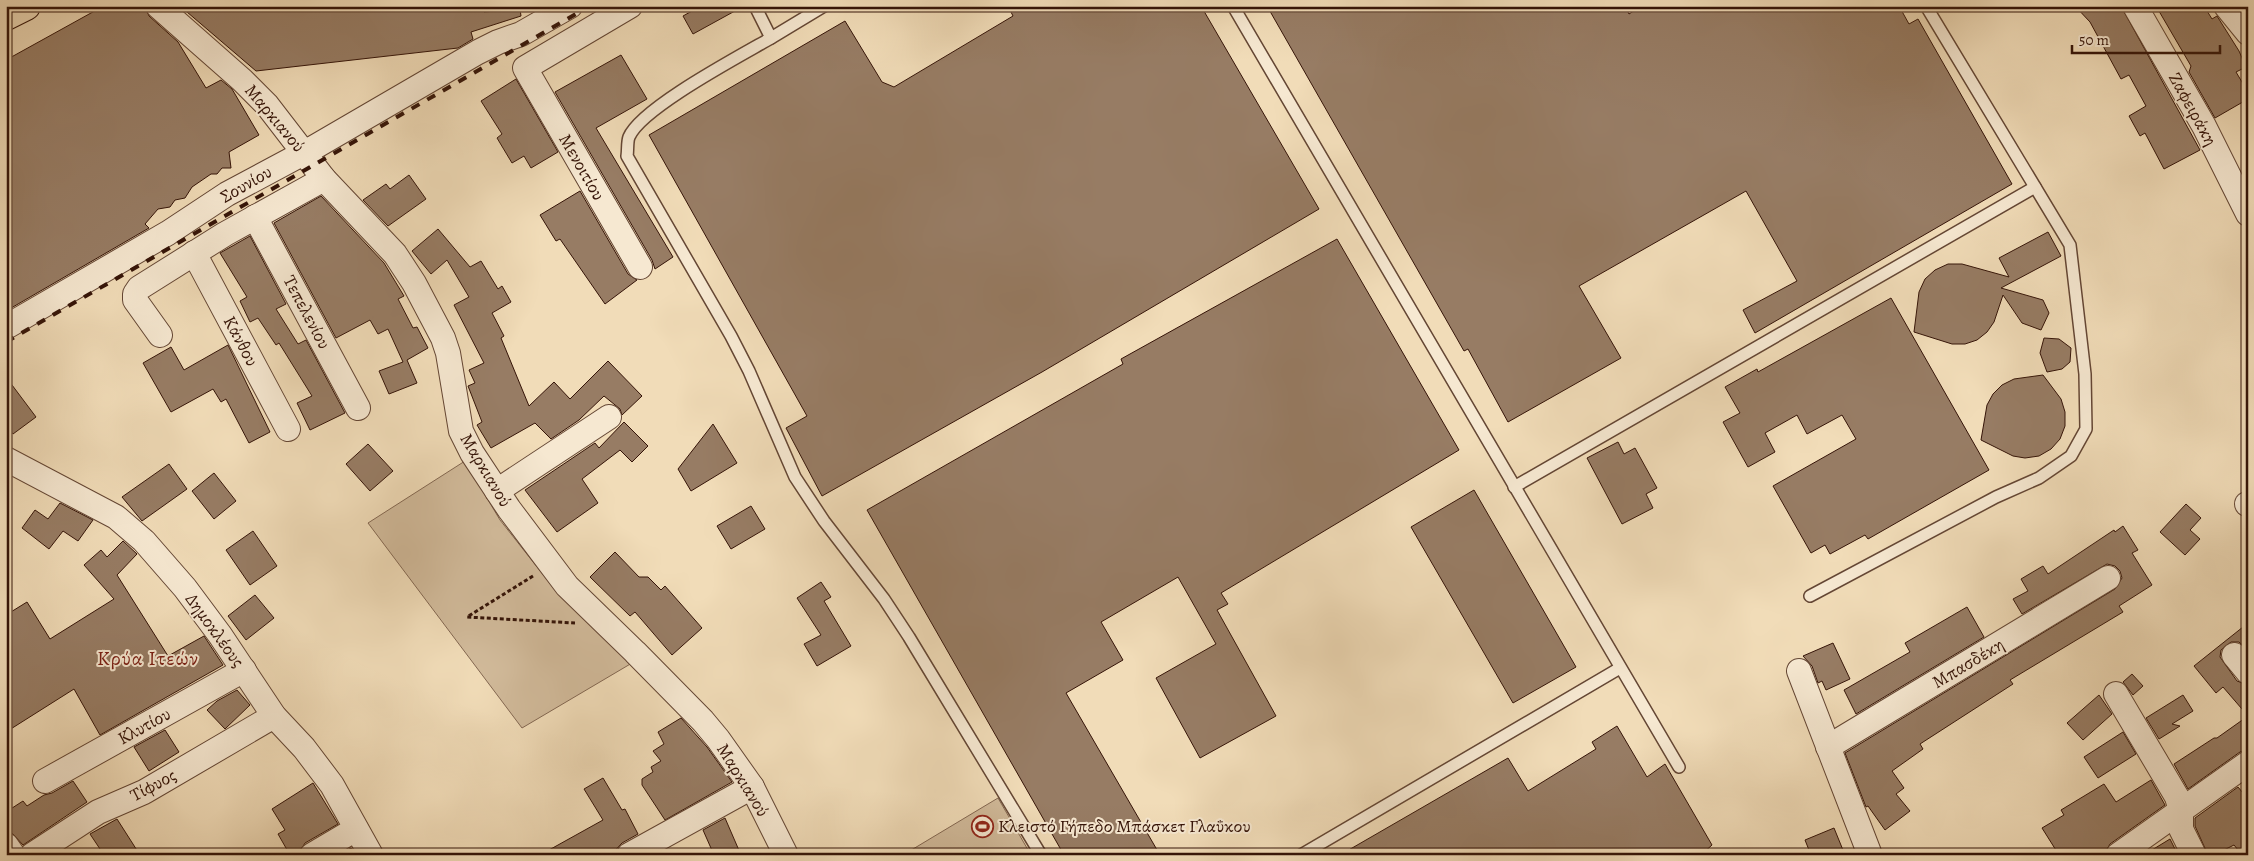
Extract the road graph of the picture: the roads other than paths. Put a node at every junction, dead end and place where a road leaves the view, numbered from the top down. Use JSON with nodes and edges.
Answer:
{"nodes":[{"id":1,"x":26,"y":6,"type":"edge"},
{"id":2,"x":158,"y":6,"type":"edge"},
{"id":3,"x":570,"y":6,"type":"edge"},
{"id":4,"x":630,"y":6,"type":"edge"},
{"id":5,"x":755,"y":6,"type":"edge"},
{"id":6,"x":824,"y":6,"type":"edge"},
{"id":7,"x":1233,"y":6,"type":"edge"},
{"id":8,"x":1926,"y":6,"type":"edge"},
{"id":9,"x":2135,"y":6,"type":"edge"},
{"id":10,"x":2226,"y":6,"type":"edge"},
{"id":11,"x":6,"y":16,"type":"edge"},
{"id":12,"x":2248,"y":33,"type":"edge"},
{"id":13,"x":770,"y":38,"type":"junction"},
{"id":14,"x":304,"y":152,"type":"junction"},
{"id":15,"x":324,"y":179,"type":"junction"},
{"id":16,"x":2035,"y":187,"type":"junction"},
{"id":17,"x":2248,"y":214,"type":"edge"},
{"id":18,"x":255,"y":217,"type":"junction"},
{"id":19,"x":194,"y":253,"type":"junction"},
{"id":20,"x":640,"y":267,"type":"dead end"},
{"id":21,"x":6,"y":327,"type":"edge"},
{"id":22,"x":160,"y":335,"type":"dead end"},
{"id":23,"x":358,"y":408,"type":"dead end"},
{"id":24,"x":609,"y":417,"type":"dead end"},
{"id":25,"x":288,"y":429,"type":"dead end"},
{"id":26,"x":6,"y":459,"type":"edge"},
{"id":27,"x":1514,"y":487,"type":"junction"},
{"id":28,"x":497,"y":492,"type":"junction"},
{"id":29,"x":2108,"y":578,"type":"dead end"},
{"id":30,"x":1810,"y":596,"type":"dead end"},
{"id":31,"x":1620,"y":668,"type":"junction"},
{"id":32,"x":244,"y":670,"type":"junction"},
{"id":33,"x":1799,"y":671,"type":"dead end"},
{"id":34,"x":2116,"y":694,"type":"dead end"},
{"id":35,"x":274,"y":716,"type":"junction"},
{"id":36,"x":1828,"y":747,"type":"junction"},
{"id":37,"x":1679,"y":767,"type":"dead end"},
{"id":38,"x":2244,"y":773,"type":"edge"},
{"id":39,"x":45,"y":781,"type":"dead end"},
{"id":40,"x":752,"y":788,"type":"junction"},
{"id":41,"x":2181,"y":811,"type":"junction"},
{"id":42,"x":356,"y":829,"type":"junction"},
{"id":43,"x":6,"y":845,"type":"edge"},
{"id":44,"x":637,"y":853,"type":"edge"},
{"id":45,"x":13,"y":855,"type":"edge"},
{"id":46,"x":32,"y":855,"type":"edge"},
{"id":47,"x":312,"y":855,"type":"edge"},
{"id":48,"x":371,"y":855,"type":"edge"},
{"id":49,"x":786,"y":855,"type":"edge"},
{"id":50,"x":1041,"y":855,"type":"edge"},
{"id":51,"x":1301,"y":855,"type":"edge"},
{"id":52,"x":1870,"y":855,"type":"edge"},
{"id":53,"x":2118,"y":855,"type":"edge"},
{"id":54,"x":2194,"y":855,"type":"edge"}],
"edges":[{"from":1,"to":11,"type":"main road"},
{"from":2,"to":14,"type":"street","name":"Μαρκιανού"},
{"from":3,"to":14,"type":"street","name":"Σουνίου"},
{"from":4,"to":20,"type":"street","name":"Μενοιτίου"},
{"from":5,"to":13,"type":"lane"},
{"from":6,"to":13,"type":"lane"},
{"from":7,"to":27,"type":"lane"},
{"from":8,"to":16,"type":"lane"},
{"from":9,"to":17,"type":"street","name":"Ζαφειράκη"},
{"from":10,"to":12,"type":"street"},
{"from":13,"to":50,"type":"lane"},
{"from":14,"to":15,"type":"street","name":"Μαρκιανού"},
{"from":14,"to":21,"type":"street","name":"Σουνίου"},
{"from":15,"to":18,"type":"street","name":"Σουνίου"},
{"from":15,"to":28,"type":"street","name":"Μαρκιανού"},
{"from":16,"to":27,"type":"lane"},
{"from":16,"to":30,"type":"lane"},
{"from":18,"to":19,"type":"street","name":"Σουνίου"},
{"from":18,"to":23,"type":"street","name":"Τεπελενίου"},
{"from":19,"to":22,"type":"street","name":"Σουνίου"},
{"from":19,"to":25,"type":"street","name":"Κάνθου"},
{"from":24,"to":28,"type":"street"},
{"from":26,"to":32,"type":"street","name":"Δημοκλέους"},
{"from":27,"to":31,"type":"lane"},
{"from":28,"to":40,"type":"street","name":"Μαρκιανού"},
{"from":29,"to":36,"type":"street","name":"Μπασδέκη"},
{"from":31,"to":37,"type":"lane"},
{"from":31,"to":51,"type":"lane"},
{"from":32,"to":35,"type":"street","name":"Δημοκλέους"},
{"from":32,"to":39,"type":"street","name":"Κλυτίου"},
{"from":33,"to":36,"type":"street"},
{"from":34,"to":41,"type":"street"},
{"from":35,"to":42,"type":"street","name":"Δημοκλέους"},
{"from":35,"to":46,"type":"street","name":"Τίφυος"},
{"from":36,"to":52,"type":"street"},
{"from":38,"to":41,"type":"street"},
{"from":40,"to":44,"type":"street"},
{"from":40,"to":49,"type":"street","name":"Μαρκιανού"},
{"from":41,"to":53,"type":"street"},
{"from":41,"to":54,"type":"street"},
{"from":42,"to":47,"type":"street"},
{"from":42,"to":48,"type":"street","name":"Δημοκλέους"},
{"from":43,"to":45,"type":"street"}]}
